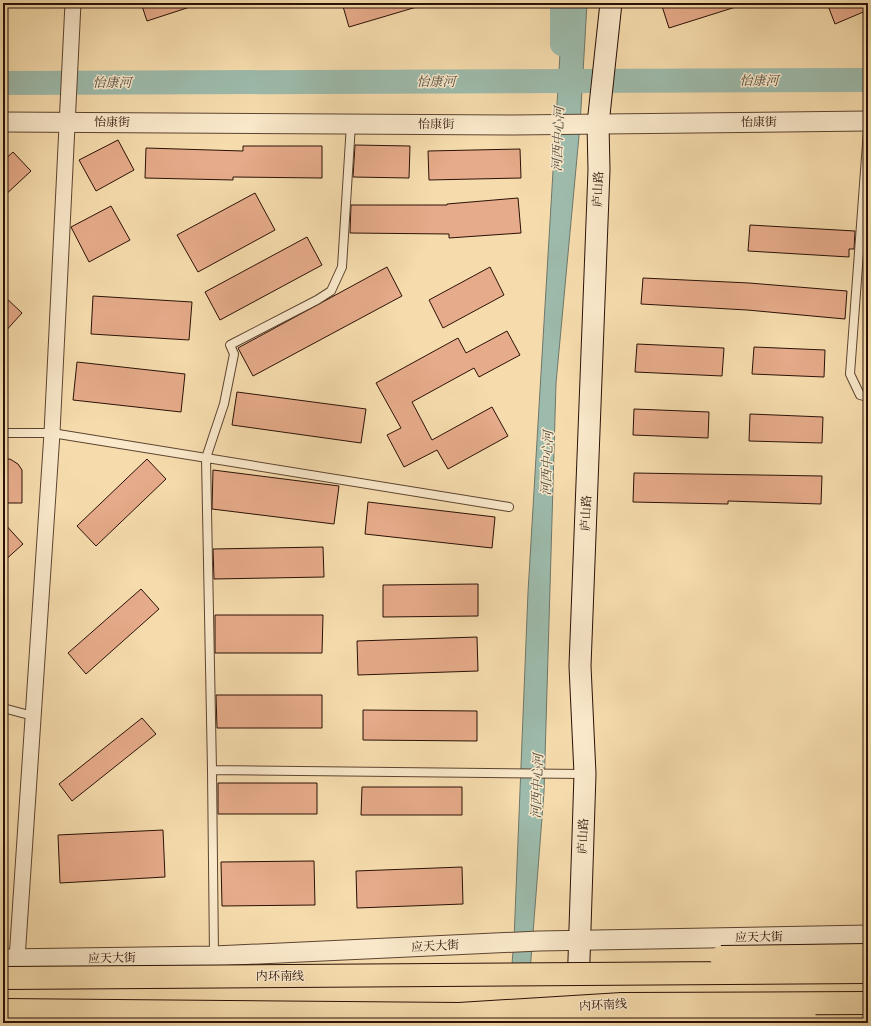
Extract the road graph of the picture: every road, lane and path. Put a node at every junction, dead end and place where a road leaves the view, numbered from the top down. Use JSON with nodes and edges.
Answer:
{"nodes":[{"id":1,"x":73,"y":3,"type":"edge"},
{"id":2,"x":611,"y":3,"type":"edge"},
{"id":3,"x":592,"y":121,"type":"junction"},
{"id":4,"x":868,"y":121,"type":"edge"},
{"id":5,"x":3,"y":122,"type":"edge"},
{"id":6,"x":66,"y":122,"type":"junction"},
{"id":7,"x":351,"y":124,"type":"junction"},
{"id":8,"x":868,"y":130,"type":"edge"},
{"id":9,"x":868,"y":397,"type":"edge"},
{"id":10,"x":3,"y":433,"type":"edge"},
{"id":11,"x":52,"y":433,"type":"junction"},
{"id":12,"x":206,"y":458,"type":"junction"},
{"id":13,"x":509,"y":507,"type":"dead end"},
{"id":14,"x":3,"y":708,"type":"edge"},
{"id":15,"x":33,"y":716,"type":"junction"},
{"id":16,"x":212,"y":770,"type":"junction"},
{"id":17,"x":580,"y":774,"type":"junction"},
{"id":18,"x":868,"y":935,"type":"edge"},
{"id":19,"x":579,"y":941,"type":"junction"},
{"id":20,"x":868,"y":955,"type":"edge"},
{"id":21,"x":214,"y":956,"type":"junction"},
{"id":22,"x":10,"y":959,"type":"edge"},
{"id":23,"x":868,"y":972,"type":"edge"},
{"id":24,"x":463,"y":976,"type":"junction"},
{"id":25,"x":3,"y":978,"type":"edge"},
{"id":26,"x":868,"y":985,"type":"edge"},
{"id":27,"x":3,"y":990,"type":"edge"},
{"id":28,"x":578,"y":992,"type":"junction"},
{"id":29,"x":868,"y":992,"type":"edge"},
{"id":30,"x":3,"y":1000,"type":"edge"},
{"id":31,"x":868,"y":1003,"type":"edge"},
{"id":32,"x":3,"y":1010,"type":"edge"},
{"id":33,"x":459,"y":1014,"type":"junction"},
{"id":34,"x":868,"y":1015,"type":"edge"},
{"id":35,"x":3,"y":1022,"type":"edge"},
{"id":36,"x":34,"y":1023,"type":"edge"},
{"id":37,"x":579,"y":1023,"type":"edge"}],
"edges":[{"from":1,"to":6,"type":"street"},
{"from":2,"to":3,"type":"main road","name":"庐山路"},
{"from":3,"to":4,"type":"street","name":"怡康街"},
{"from":3,"to":7,"type":"street","name":"怡康街"},
{"from":3,"to":17,"type":"main road","name":"庐山路"},
{"from":5,"to":6,"type":"street","name":"怡康街"},
{"from":6,"to":7,"type":"street","name":"怡康街"},
{"from":6,"to":11,"type":"street"},
{"from":7,"to":12,"type":"lane"},
{"from":8,"to":9,"type":"lane"},
{"from":10,"to":11,"type":"lane"},
{"from":11,"to":12,"type":"lane"},
{"from":11,"to":15,"type":"street"},
{"from":12,"to":13,"type":"lane"},
{"from":12,"to":16,"type":"lane"},
{"from":14,"to":15,"type":"lane"},
{"from":15,"to":22,"type":"street"},
{"from":16,"to":17,"type":"lane"},
{"from":16,"to":21,"type":"lane"},
{"from":17,"to":19,"type":"main road","name":"庐山路"},
{"from":18,"to":19,"type":"street","name":"应天大街"},
{"from":19,"to":21,"type":"street","name":"应天大街"},
{"from":19,"to":28,"type":"main road","name":"庐山路"},
{"from":20,"to":24,"type":"main road","bridge":true},
{"from":21,"to":22,"type":"street","name":"应天大街"},
{"from":23,"to":24,"type":"main road","name":"内环南线","bridge":true},
{"from":24,"to":25,"type":"main road","name":"内环南线","bridge":true},
{"from":26,"to":28,"type":"main road"},
{"from":27,"to":28,"type":"main road"},
{"from":28,"to":29,"type":"main road"},
{"from":28,"to":30,"type":"main road"},
{"from":28,"to":37,"type":"main road","name":"庐山路"},
{"from":31,"to":33,"type":"main road","name":"内环南线","bridge":true},
{"from":32,"to":33,"type":"main road","name":"内环南线","bridge":true},
{"from":33,"to":34,"type":"main road","bridge":true},
{"from":35,"to":36,"type":"street"}]}
